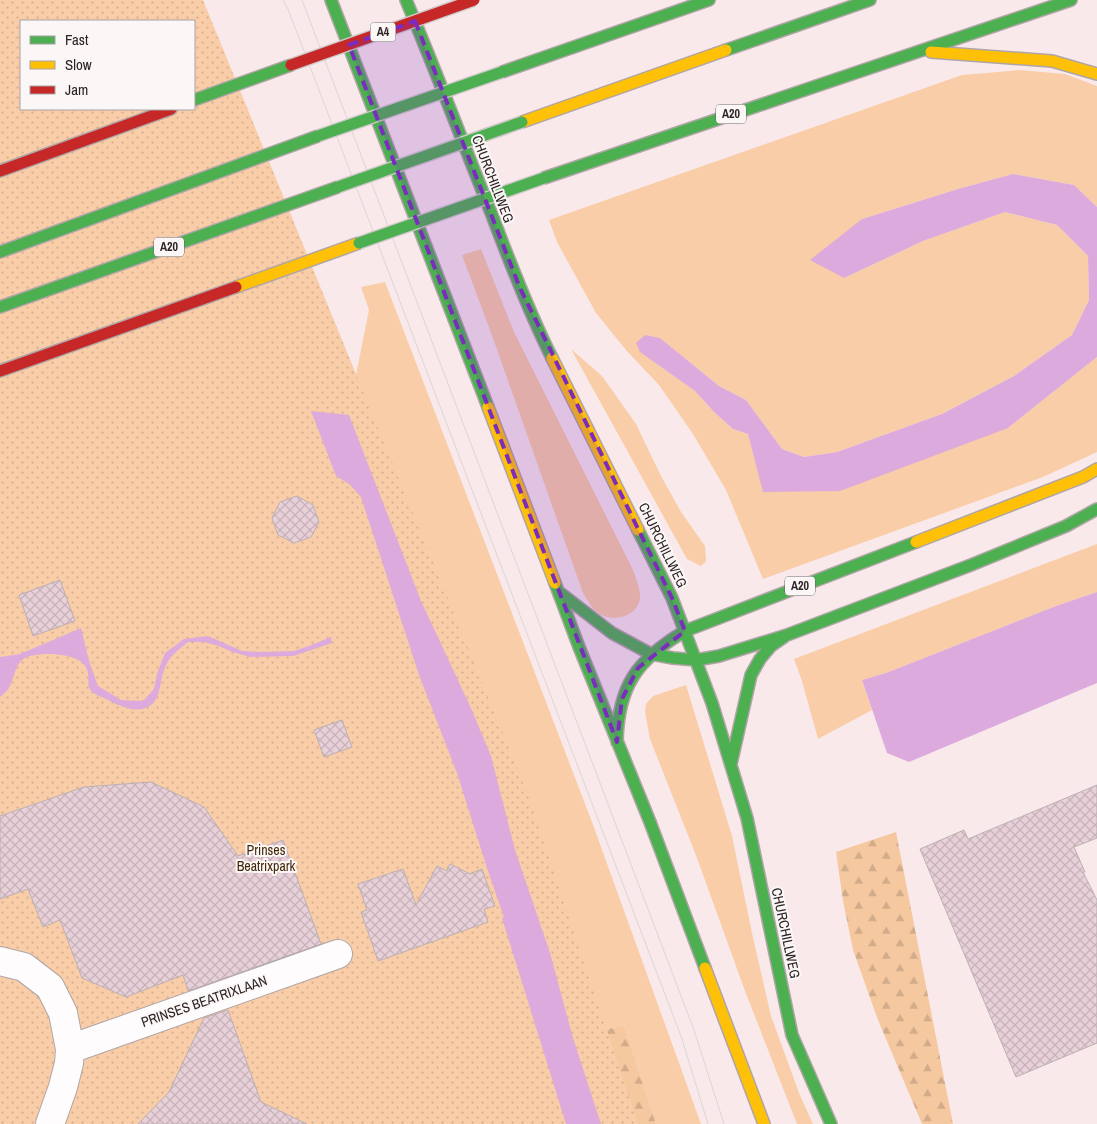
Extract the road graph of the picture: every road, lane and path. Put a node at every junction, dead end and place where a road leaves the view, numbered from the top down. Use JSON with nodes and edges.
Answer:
{"nodes":[{"id":1,"x":331,"y":0,"type":"edge"},
{"id":2,"x":406,"y":0,"type":"edge"},
{"id":3,"x":474,"y":0,"type":"edge"},
{"id":4,"x":709,"y":0,"type":"edge"},
{"id":5,"x":870,"y":0,"type":"edge"},
{"id":6,"x":1071,"y":0,"type":"edge"},
{"id":7,"x":918,"y":51,"type":"junction"},
{"id":8,"x":1097,"y":74,"type":"edge"},
{"id":9,"x":195,"y":100,"type":"edge"},
{"id":10,"x":167,"y":110,"type":"edge"},
{"id":11,"x":0,"y":171,"type":"edge"},
{"id":12,"x":0,"y":252,"type":"edge"},
{"id":13,"x":0,"y":307,"type":"edge"},
{"id":14,"x":0,"y":371,"type":"edge"},
{"id":15,"x":1097,"y":469,"type":"edge"},
{"id":16,"x":1097,"y":509,"type":"edge"},
{"id":17,"x":559,"y":592,"type":"junction"},
{"id":18,"x":685,"y":632,"type":"junction"},
{"id":19,"x":787,"y":635,"type":"junction"},
{"id":20,"x":651,"y":654,"type":"junction"},
{"id":21,"x":696,"y":660,"type":"junction"},
{"id":22,"x":617,"y":742,"type":"junction"},
{"id":23,"x":731,"y":764,"type":"junction"},
{"id":24,"x":338,"y":954,"type":"dead end"},
{"id":25,"x":0,"y":961,"type":"edge"},
{"id":26,"x":70,"y":1049,"type":"junction"},
{"id":27,"x":50,"y":1124,"type":"edge"},
{"id":28,"x":764,"y":1124,"type":"edge"},
{"id":29,"x":831,"y":1124,"type":"edge"}],
"edges":[{"from":1,"to":17,"type":"main road"},
{"from":2,"to":18,"type":"main road","name":"CHURCHILLWEG"},
{"from":3,"to":9,"type":"main road","number":"A4","bridge":true},
{"from":4,"to":12,"type":"main road","bridge":true},
{"from":5,"to":13,"type":"main road","number":"A20","bridge":true},
{"from":6,"to":7,"type":"main road","number":"A20"},
{"from":7,"to":8,"type":"main road","number":"A20"},
{"from":7,"to":14,"type":"main road","number":"A20","bridge":true},
{"from":10,"to":11,"type":"main road"},
{"from":15,"to":18,"type":"main road","number":"A20"},
{"from":16,"to":19,"type":"main road"},
{"from":17,"to":20,"type":"main road"},
{"from":17,"to":22,"type":"main road"},
{"from":18,"to":20,"type":"main road"},
{"from":18,"to":21,"type":"main road","name":"CHURCHILLWEG"},
{"from":19,"to":21,"type":"main road"},
{"from":19,"to":23,"type":"main road"},
{"from":20,"to":21,"type":"main road"},
{"from":20,"to":22,"type":"main road"},
{"from":21,"to":23,"type":"main road","name":"CHURCHILLWEG"},
{"from":22,"to":28,"type":"main road"},
{"from":23,"to":29,"type":"main road","name":"CHURCHILLWEG"},
{"from":24,"to":26,"type":"street","name":"PRINSES BEATRIXLAAN"},
{"from":25,"to":26,"type":"street"},
{"from":26,"to":27,"type":"street"}]}
